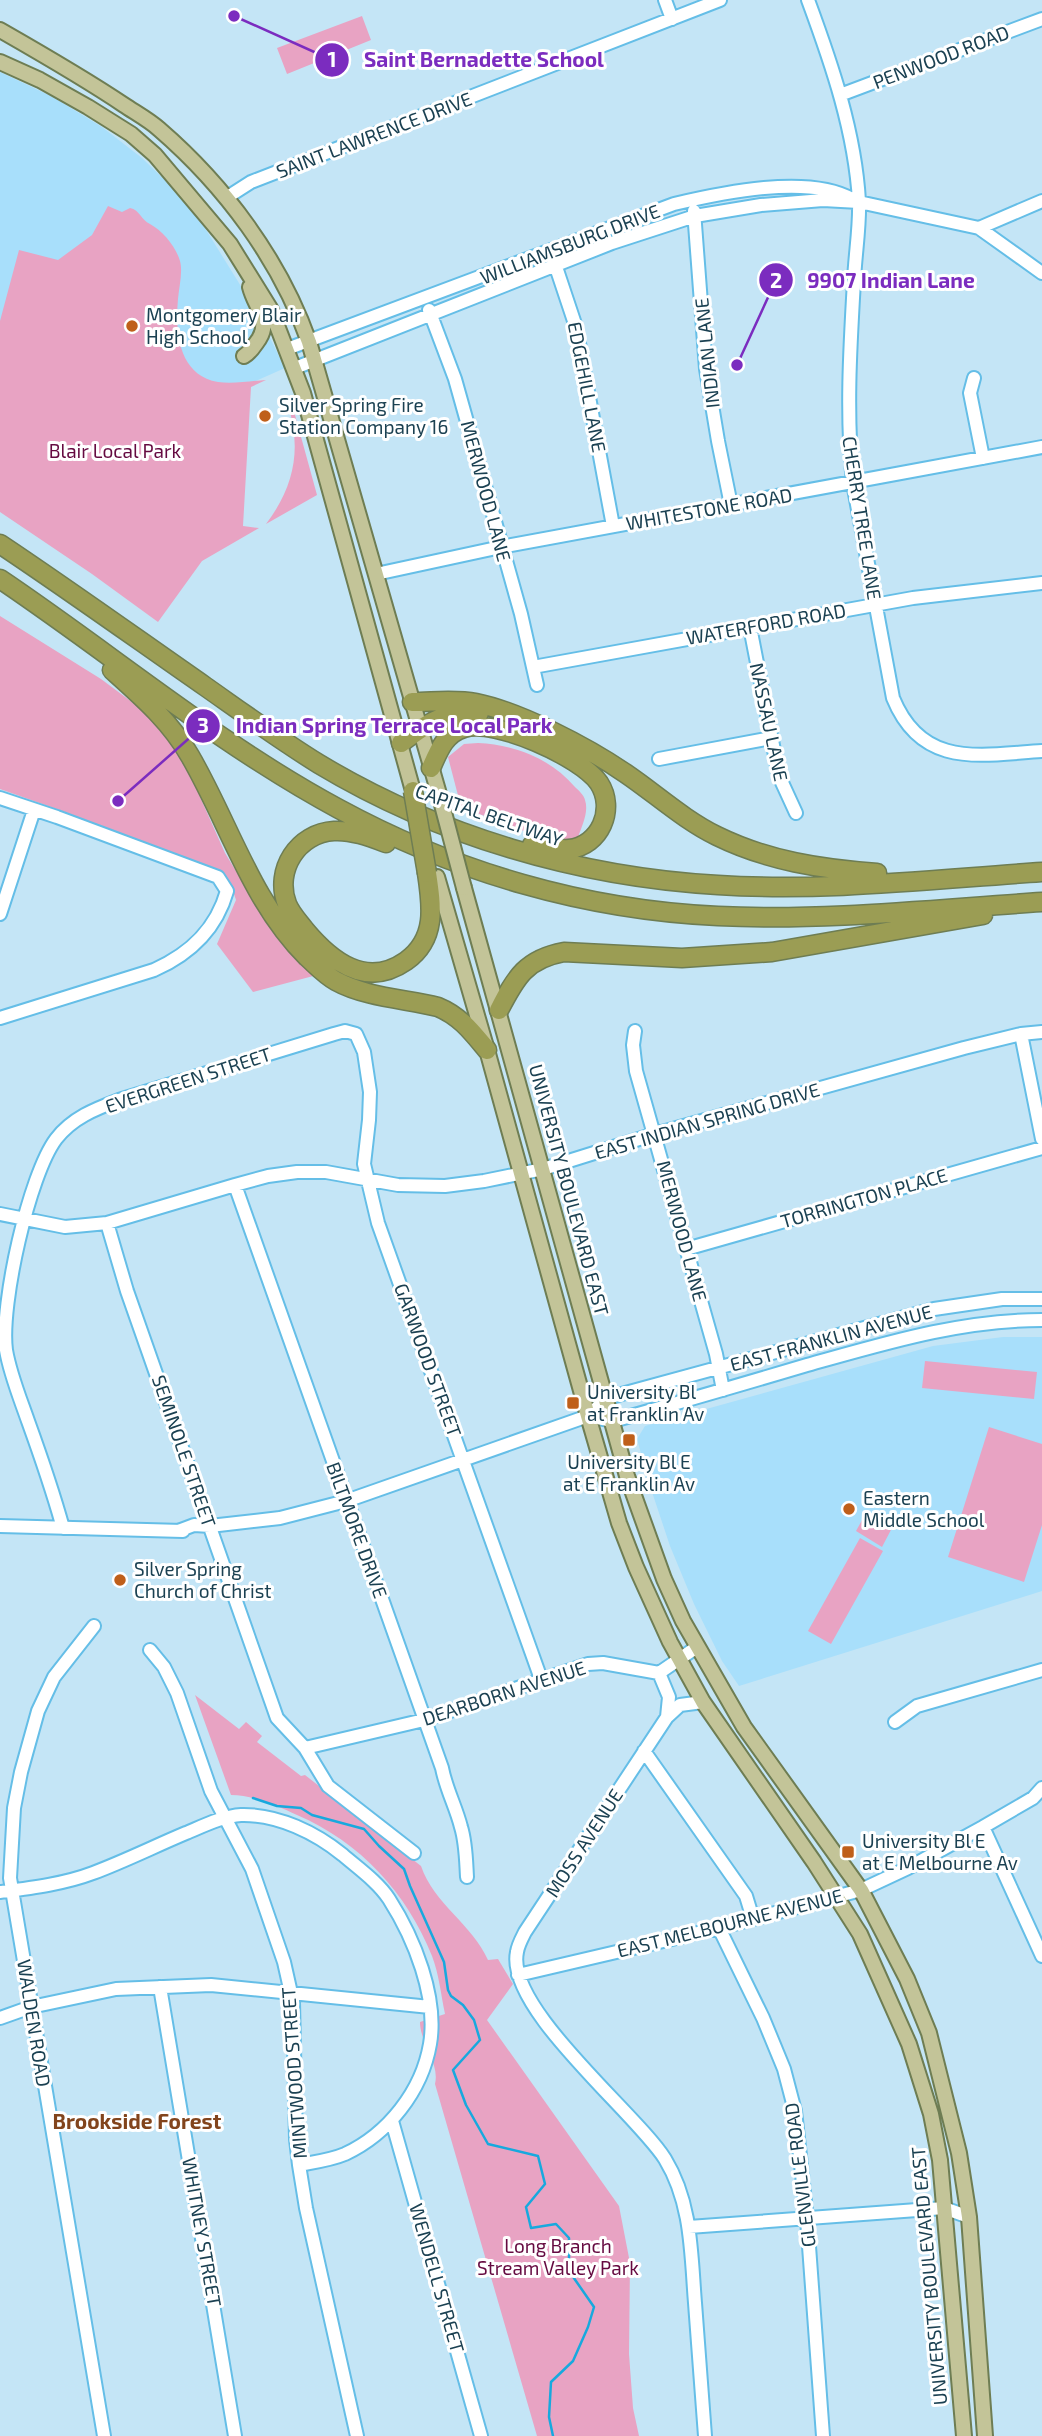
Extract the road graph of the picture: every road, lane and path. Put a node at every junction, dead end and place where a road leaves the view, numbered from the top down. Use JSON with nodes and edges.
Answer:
{"nodes":[{"id":1,"x":665,"y":0,"type":"edge"},
{"id":2,"x":720,"y":0,"type":"edge"},
{"id":3,"x":808,"y":0,"type":"edge"},
{"id":4,"x":672,"y":19,"type":"junction"},
{"id":5,"x":1042,"y":19,"type":"edge"},
{"id":6,"x":0,"y":30,"type":"edge"},
{"id":7,"x":0,"y":62,"type":"edge"},
{"id":8,"x":841,"y":95,"type":"junction"},
{"id":9,"x":226,"y":198,"type":"junction"},
{"id":10,"x":693,"y":200,"type":"junction"},
{"id":11,"x":1042,"y":201,"type":"edge"},
{"id":12,"x":859,"y":202,"type":"junction"},
{"id":13,"x":695,"y":216,"type":"junction"},
{"id":14,"x":979,"y":228,"type":"junction"},
{"id":15,"x":549,"y":250,"type":"junction"},
{"id":16,"x":556,"y":267,"type":"junction"},
{"id":17,"x":1042,"y":273,"type":"edge"},
{"id":18,"x":249,"y":276,"type":"junction"},
{"id":19,"x":425,"y":300,"type":"junction"},
{"id":20,"x":431,"y":315,"type":"junction"},
{"id":21,"x":309,"y":342,"type":"junction"},
{"id":22,"x":288,"y":349,"type":"junction"},
{"id":23,"x":244,"y":356,"type":"dead end"},
{"id":24,"x":314,"y":361,"type":"junction"},
{"id":25,"x":295,"y":368,"type":"junction"},
{"id":26,"x":975,"y":378,"type":"dead end"},
{"id":27,"x":1042,"y":447,"type":"edge"},
{"id":28,"x":983,"y":458,"type":"junction"},
{"id":29,"x":853,"y":483,"type":"junction"},
{"id":30,"x":731,"y":505,"type":"junction"},
{"id":31,"x":613,"y":526,"type":"junction"},
{"id":32,"x":0,"y":544,"type":"edge"},
{"id":33,"x":501,"y":547,"type":"junction"},
{"id":34,"x":376,"y":574,"type":"junction"},
{"id":35,"x":0,"y":579,"type":"edge"},
{"id":36,"x":1042,"y":583,"type":"edge"},
{"id":37,"x":15,"y":589,"type":"junction"},
{"id":38,"x":875,"y":604,"type":"junction"},
{"id":39,"x":750,"y":628,"type":"junction"},
{"id":40,"x":533,"y":667,"type":"junction"},
{"id":41,"x":537,"y":685,"type":"dead end"},
{"id":42,"x":412,"y":702,"type":"junction"},
{"id":43,"x":530,"y":723,"type":"junction"},
{"id":44,"x":419,"y":729,"type":"junction"},
{"id":45,"x":771,"y":738,"type":"junction"},
{"id":46,"x":401,"y":743,"type":"junction"},
{"id":47,"x":1042,"y":751,"type":"edge"},
{"id":48,"x":659,"y":759,"type":"dead end"},
{"id":49,"x":431,"y":768,"type":"junction"},
{"id":50,"x":413,"y":791,"type":"joint"},
{"id":51,"x":0,"y":798,"type":"edge"},
{"id":52,"x":34,"y":810,"type":"junction"},
{"id":53,"x":796,"y":813,"type":"dead end"},
{"id":54,"x":454,"y":828,"type":"junction"},
{"id":55,"x":1042,"y":872,"type":"edge"},
{"id":56,"x":432,"y":875,"type":"junction"},
{"id":57,"x":954,"y":877,"type":"junction"},
{"id":58,"x":516,"y":882,"type":"junction"},
{"id":59,"x":1042,"y":903,"type":"edge"},
{"id":60,"x":1,"y":906,"type":"edge"},
{"id":61,"x":499,"y":1010,"type":"junction"},
{"id":62,"x":0,"y":1018,"type":"edge"},
{"id":63,"x":635,"y":1031,"type":"dead end"},
{"id":64,"x":1042,"y":1032,"type":"edge"},
{"id":65,"x":356,"y":1034,"type":"joint"},
{"id":66,"x":1021,"y":1034,"type":"junction"},
{"id":67,"x":487,"y":1050,"type":"junction"},
{"id":68,"x":655,"y":1134,"type":"junction"},
{"id":69,"x":1042,"y":1139,"type":"edge"},
{"id":70,"x":1042,"y":1148,"type":"edge"},
{"id":71,"x":543,"y":1169,"type":"junction"},
{"id":72,"x":521,"y":1174,"type":"junction"},
{"id":73,"x":367,"y":1178,"type":"junction"},
{"id":74,"x":235,"y":1185,"type":"junction"},
{"id":75,"x":0,"y":1214,"type":"edge"},
{"id":76,"x":25,"y":1221,"type":"junction"},
{"id":77,"x":107,"y":1223,"type":"junction"},
{"id":78,"x":686,"y":1249,"type":"junction"},
{"id":79,"x":1042,"y":1299,"type":"edge"},
{"id":80,"x":1042,"y":1320,"type":"edge"},
{"id":81,"x":720,"y":1368,"type":"junction"},
{"id":82,"x":723,"y":1390,"type":"junction"},
{"id":83,"x":607,"y":1398,"type":"junction"},
{"id":84,"x":588,"y":1416,"type":"junction"},
{"id":85,"x":613,"y":1421,"type":"junction"},
{"id":86,"x":464,"y":1461,"type":"junction"},
{"id":87,"x":346,"y":1501,"type":"junction"},
{"id":88,"x":0,"y":1526,"type":"edge"},
{"id":89,"x":210,"y":1526,"type":"junction"},
{"id":90,"x":64,"y":1528,"type":"junction"},
{"id":91,"x":94,"y":1626,"type":"dead end"},
{"id":92,"x":697,"y":1647,"type":"junction"},
{"id":93,"x":150,"y":1650,"type":"dead end"},
{"id":94,"x":679,"y":1658,"type":"junction"},
{"id":95,"x":1042,"y":1672,"type":"edge"},
{"id":96,"x":659,"y":1673,"type":"junction"},
{"id":97,"x":541,"y":1679,"type":"junction"},
{"id":98,"x":703,"y":1702,"type":"junction"},
{"id":99,"x":667,"y":1717,"type":"junction"},
{"id":100,"x":425,"y":1720,"type":"junction"},
{"id":101,"x":895,"y":1722,"type":"dead end"},
{"id":102,"x":645,"y":1751,"type":"junction"},
{"id":103,"x":308,"y":1753,"type":"junction"},
{"id":104,"x":1042,"y":1788,"type":"edge"},
{"id":105,"x":224,"y":1819,"type":"junction"},
{"id":106,"x":984,"y":1827,"type":"junction"},
{"id":107,"x":414,"y":1853,"type":"dead end"},
{"id":108,"x":467,"y":1877,"type":"dead end"},
{"id":109,"x":861,"y":1890,"type":"junction"},
{"id":110,"x":6,"y":1892,"type":"edge"},
{"id":111,"x":837,"y":1897,"type":"junction"},
{"id":112,"x":753,"y":1919,"type":"junction"},
{"id":113,"x":719,"y":1928,"type":"junction"},
{"id":114,"x":1042,"y":1956,"type":"edge"},
{"id":115,"x":518,"y":1975,"type":"junction"},
{"id":116,"x":160,"y":1987,"type":"junction"},
{"id":117,"x":291,"y":1993,"type":"junction"},
{"id":118,"x":31,"y":2007,"type":"junction"},
{"id":119,"x":430,"y":2007,"type":"junction"},
{"id":120,"x":0,"y":2018,"type":"edge"},
{"id":121,"x":392,"y":2121,"type":"junction"},
{"id":122,"x":299,"y":2165,"type":"junction"},
{"id":123,"x":944,"y":2208,"type":"junction"},
{"id":124,"x":969,"y":2217,"type":"junction"},
{"id":125,"x":807,"y":2219,"type":"junction"},
{"id":126,"x":689,"y":2227,"type":"junction"},
{"id":127,"x":104,"y":2436,"type":"edge"},
{"id":128,"x":235,"y":2436,"type":"edge"},
{"id":129,"x":357,"y":2436,"type":"edge"},
{"id":130,"x":481,"y":2436,"type":"edge"},
{"id":131,"x":705,"y":2436,"type":"edge"},
{"id":132,"x":823,"y":2436,"type":"edge"},
{"id":133,"x":964,"y":2436,"type":"edge"},
{"id":134,"x":985,"y":2436,"type":"edge"}],
"edges":[{"from":1,"to":4,"type":"street"},
{"from":2,"to":4,"type":"street","name":"SAINT LAWRENCE DRIVE"},
{"from":3,"to":8,"type":"street","name":"CHERRY TREE LANE"},
{"from":4,"to":9,"type":"street","name":"SAINT LAWRENCE DRIVE"},
{"from":5,"to":8,"type":"street","name":"PENWOOD ROAD"},
{"from":6,"to":9,"type":"main road","name":"UNIVERSITY BOULEVARD EAST"},
{"from":7,"to":18,"type":"main road"},
{"from":8,"to":12,"type":"street","name":"CHERRY TREE LANE"},
{"from":9,"to":21,"type":"main road","name":"UNIVERSITY BOULEVARD EAST"},
{"from":10,"to":12,"type":"street","name":"WILLIAMSBURG DRIVE"},
{"from":10,"to":13,"type":"street","name":"INDIAN LANE"},
{"from":10,"to":15,"type":"street","name":"WILLIAMSBURG DRIVE"},
{"from":11,"to":14,"type":"street"},
{"from":12,"to":13,"type":"street","name":"WILLIAMSBURG DRIVE"},
{"from":12,"to":14,"type":"street","name":"WILLIAMSBURG DRIVE"},
{"from":12,"to":29,"type":"street","name":"CHERRY TREE LANE"},
{"from":13,"to":16,"type":"street","name":"WILLIAMSBURG DRIVE"},
{"from":13,"to":30,"type":"street","name":"INDIAN LANE"},
{"from":14,"to":17,"type":"street"},
{"from":15,"to":16,"type":"street","name":"EDGEHILL LANE"},
{"from":15,"to":19,"type":"street","name":"WILLIAMSBURG DRIVE"},
{"from":16,"to":20,"type":"street","name":"WILLIAMSBURG DRIVE"},
{"from":16,"to":31,"type":"street","name":"EDGEHILL LANE"},
{"from":18,"to":22,"type":"main road"},
{"from":18,"to":23,"type":"main road"},
{"from":19,"to":20,"type":"street","name":"MERWOOD LANE"},
{"from":19,"to":21,"type":"street","name":"WILLIAMSBURG DRIVE"},
{"from":20,"to":24,"type":"street","name":"WILLIAMSBURG DRIVE"},
{"from":20,"to":33,"type":"street","name":"MERWOOD LANE"},
{"from":21,"to":22,"type":"street","name":"WILLIAMSBURG DRIVE"},
{"from":21,"to":24,"type":"main road","name":"UNIVERSITY BOULEVARD EAST"},
{"from":22,"to":25,"type":"main road"},
{"from":24,"to":25,"type":"street","name":"WILLIAMSBURG DRIVE"},
{"from":24,"to":34,"type":"main road","name":"UNIVERSITY BOULEVARD EAST"},
{"from":25,"to":46,"type":"main road"},
{"from":26,"to":28,"type":"street"},
{"from":27,"to":28,"type":"street","name":"WHITESTONE ROAD"},
{"from":28,"to":29,"type":"street","name":"WHITESTONE ROAD"},
{"from":29,"to":30,"type":"street","name":"WHITESTONE ROAD"},
{"from":29,"to":38,"type":"street","name":"CHERRY TREE LANE"},
{"from":30,"to":31,"type":"street","name":"WHITESTONE ROAD"},
{"from":31,"to":33,"type":"street","name":"WHITESTONE ROAD"},
{"from":32,"to":54,"type":"highway","name":"CAPITAL BELTWAY"},
{"from":33,"to":34,"type":"street","name":"WHITESTONE ROAD"},
{"from":33,"to":40,"type":"street","name":"MERWOOD LANE"},
{"from":34,"to":42,"type":"main road","name":"UNIVERSITY BOULEVARD EAST"},
{"from":35,"to":37,"type":"highway"},
{"from":36,"to":38,"type":"street","name":"WATERFORD ROAD"},
{"from":37,"to":58,"type":"highway"},
{"from":37,"to":67,"type":"highway"},
{"from":38,"to":39,"type":"street","name":"WATERFORD ROAD"},
{"from":38,"to":47,"type":"street","name":"CHERRY TREE LANE"},
{"from":39,"to":40,"type":"street","name":"WATERFORD ROAD"},
{"from":39,"to":45,"type":"street","name":"NASSAU LANE"},
{"from":40,"to":41,"type":"street","name":"MERWOOD LANE"},
{"from":42,"to":43,"type":"highway"},
{"from":42,"to":44,"type":"main road","name":"UNIVERSITY BOULEVARD EAST"},
{"from":43,"to":44,"type":"highway"},
{"from":43,"to":57,"type":"highway"},
{"from":44,"to":46,"type":"highway"},
{"from":44,"to":49,"type":"main road","name":"UNIVERSITY BOULEVARD EAST"},
{"from":45,"to":48,"type":"street"},
{"from":45,"to":53,"type":"street","name":"NASSAU LANE"},
{"from":46,"to":50,"type":"main road"},
{"from":49,"to":54,"type":"highway"},
{"from":49,"to":61,"type":"main road","name":"UNIVERSITY BOULEVARD EAST","bridge":true},
{"from":50,"to":56,"type":"highway","bridge":true},
{"from":51,"to":52,"type":"street"},
{"from":52,"to":60,"type":"street"},
{"from":52,"to":62,"type":"street"},
{"from":54,"to":57,"type":"highway","name":"CAPITAL BELTWAY"},
{"from":55,"to":57,"type":"highway","name":"CAPITAL BELTWAY"},
{"from":56,"to":58,"type":"highway"},
{"from":56,"to":67,"type":"main road","name":"UNIVERSITY BOULEVARD EAST"},
{"from":58,"to":59,"type":"highway"},
{"from":59,"to":61,"type":"highway"},
{"from":61,"to":71,"type":"main road","name":"UNIVERSITY BOULEVARD EAST"},
{"from":63,"to":68,"type":"street","name":"MERWOOD LANE"},
{"from":64,"to":66,"type":"street","name":"EAST INDIAN SPRING DRIVE"},
{"from":65,"to":73,"type":"street","name":"GARWOOD STREET"},
{"from":65,"to":76,"type":"street","name":"EVERGREEN STREET"},
{"from":66,"to":68,"type":"street","name":"EAST INDIAN SPRING DRIVE"},
{"from":66,"to":69,"type":"street"},
{"from":67,"to":72,"type":"main road","name":"UNIVERSITY BOULEVARD EAST"},
{"from":68,"to":71,"type":"street","name":"EAST INDIAN SPRING DRIVE"},
{"from":68,"to":78,"type":"street","name":"MERWOOD LANE"},
{"from":70,"to":78,"type":"street","name":"TORRINGTON PLACE"},
{"from":71,"to":72,"type":"street","name":"EAST INDIAN SPRING DRIVE"},
{"from":71,"to":83,"type":"main road","name":"UNIVERSITY BOULEVARD EAST"},
{"from":72,"to":73,"type":"street","name":"EAST INDIAN SPRING DRIVE"},
{"from":72,"to":84,"type":"main road","name":"UNIVERSITY BOULEVARD EAST"},
{"from":73,"to":74,"type":"street","name":"EAST INDIAN SPRING DRIVE"},
{"from":73,"to":86,"type":"street","name":"GARWOOD STREET"},
{"from":74,"to":77,"type":"street","name":"EAST INDIAN SPRING DRIVE"},
{"from":74,"to":87,"type":"street","name":"BILTMORE DRIVE"},
{"from":75,"to":76,"type":"street","name":"EAST INDIAN SPRING DRIVE"},
{"from":76,"to":77,"type":"street","name":"EAST INDIAN SPRING DRIVE"},
{"from":76,"to":90,"type":"street","name":"EVERGREEN STREET"},
{"from":77,"to":89,"type":"street","name":"SEMINOLE STREET"},
{"from":78,"to":81,"type":"street","name":"MERWOOD LANE"},
{"from":79,"to":81,"type":"street","name":"EAST FRANKLIN AVENUE"},
{"from":80,"to":82,"type":"street","name":"EAST FRANKLIN AVENUE"},
{"from":81,"to":82,"type":"street","name":"MERWOOD LANE"},
{"from":81,"to":83,"type":"street","name":"EAST FRANKLIN AVENUE"},
{"from":82,"to":85,"type":"street","name":"EAST FRANKLIN AVENUE"},
{"from":83,"to":84,"type":"street","name":"EAST FRANKLIN AVENUE"},
{"from":83,"to":85,"type":"main road","name":"UNIVERSITY BOULEVARD EAST"},
{"from":84,"to":85,"type":"street","name":"EAST FRANKLIN AVENUE"},
{"from":84,"to":86,"type":"street","name":"EAST FRANKLIN AVENUE"},
{"from":84,"to":94,"type":"main road","name":"UNIVERSITY BOULEVARD EAST"},
{"from":85,"to":92,"type":"main road","name":"UNIVERSITY BOULEVARD EAST"},
{"from":86,"to":87,"type":"street","name":"EAST FRANKLIN AVENUE"},
{"from":86,"to":97,"type":"street","name":"GARWOOD STREET"},
{"from":87,"to":89,"type":"street","name":"EAST FRANKLIN AVENUE"},
{"from":87,"to":100,"type":"street","name":"BILTMORE DRIVE"},
{"from":88,"to":90,"type":"street","name":"EAST FRANKLIN AVENUE"},
{"from":89,"to":90,"type":"street","name":"EAST FRANKLIN AVENUE"},
{"from":89,"to":103,"type":"street","name":"SEMINOLE STREET"},
{"from":91,"to":110,"type":"street","name":"WALDEN ROAD"},
{"from":92,"to":94,"type":"street"},
{"from":92,"to":109,"type":"main road","name":"UNIVERSITY BOULEVARD EAST"},
{"from":93,"to":105,"type":"street","name":"MINTWOOD STREET"},
{"from":94,"to":96,"type":"street"},
{"from":94,"to":98,"type":"main road","name":"UNIVERSITY BOULEVARD EAST"},
{"from":95,"to":101,"type":"street"},
{"from":96,"to":97,"type":"street","name":"DEARBORN AVENUE"},
{"from":96,"to":99,"type":"street"},
{"from":97,"to":100,"type":"street","name":"DEARBORN AVENUE"},
{"from":98,"to":99,"type":"street"},
{"from":98,"to":111,"type":"main road","name":"UNIVERSITY BOULEVARD EAST"},
{"from":99,"to":102,"type":"street","name":"MOSS AVENUE"},
{"from":100,"to":103,"type":"street","name":"DEARBORN AVENUE"},
{"from":100,"to":108,"type":"street","name":"BILTMORE DRIVE"},
{"from":102,"to":112,"type":"street"},
{"from":102,"to":115,"type":"street","name":"MOSS AVENUE"},
{"from":103,"to":107,"type":"street","name":"SEMINOLE STREET"},
{"from":104,"to":106,"type":"street","name":"EAST MELBOURNE AVENUE"},
{"from":105,"to":110,"type":"street"},
{"from":105,"to":117,"type":"street","name":"MINTWOOD STREET"},
{"from":105,"to":119,"type":"street"},
{"from":106,"to":109,"type":"street","name":"EAST MELBOURNE AVENUE"},
{"from":106,"to":114,"type":"street"},
{"from":109,"to":111,"type":"street","name":"EAST MELBOURNE AVENUE"},
{"from":109,"to":124,"type":"main road","name":"UNIVERSITY BOULEVARD EAST"},
{"from":110,"to":118,"type":"street","name":"WALDEN ROAD"},
{"from":111,"to":112,"type":"street","name":"EAST MELBOURNE AVENUE"},
{"from":111,"to":123,"type":"main road","name":"UNIVERSITY BOULEVARD EAST"},
{"from":112,"to":113,"type":"street","name":"EAST MELBOURNE AVENUE"},
{"from":113,"to":115,"type":"street","name":"EAST MELBOURNE AVENUE"},
{"from":113,"to":125,"type":"street","name":"GLENVILLE ROAD"},
{"from":115,"to":126,"type":"street"},
{"from":116,"to":117,"type":"street"},
{"from":116,"to":118,"type":"street"},
{"from":116,"to":128,"type":"street","name":"WHITNEY STREET"},
{"from":117,"to":119,"type":"street"},
{"from":117,"to":122,"type":"street","name":"MINTWOOD STREET"},
{"from":118,"to":120,"type":"street"},
{"from":118,"to":127,"type":"street","name":"WALDEN ROAD"},
{"from":119,"to":121,"type":"street"},
{"from":121,"to":122,"type":"street"},
{"from":121,"to":130,"type":"street","name":"WENDELL STREET"},
{"from":122,"to":129,"type":"street","name":"MINTWOOD STREET"},
{"from":123,"to":124,"type":"street"},
{"from":123,"to":125,"type":"street"},
{"from":123,"to":133,"type":"main road","name":"UNIVERSITY BOULEVARD EAST"},
{"from":124,"to":134,"type":"main road","name":"UNIVERSITY BOULEVARD EAST"},
{"from":125,"to":126,"type":"street"},
{"from":125,"to":132,"type":"street","name":"GLENVILLE ROAD"},
{"from":126,"to":131,"type":"street"}]}
